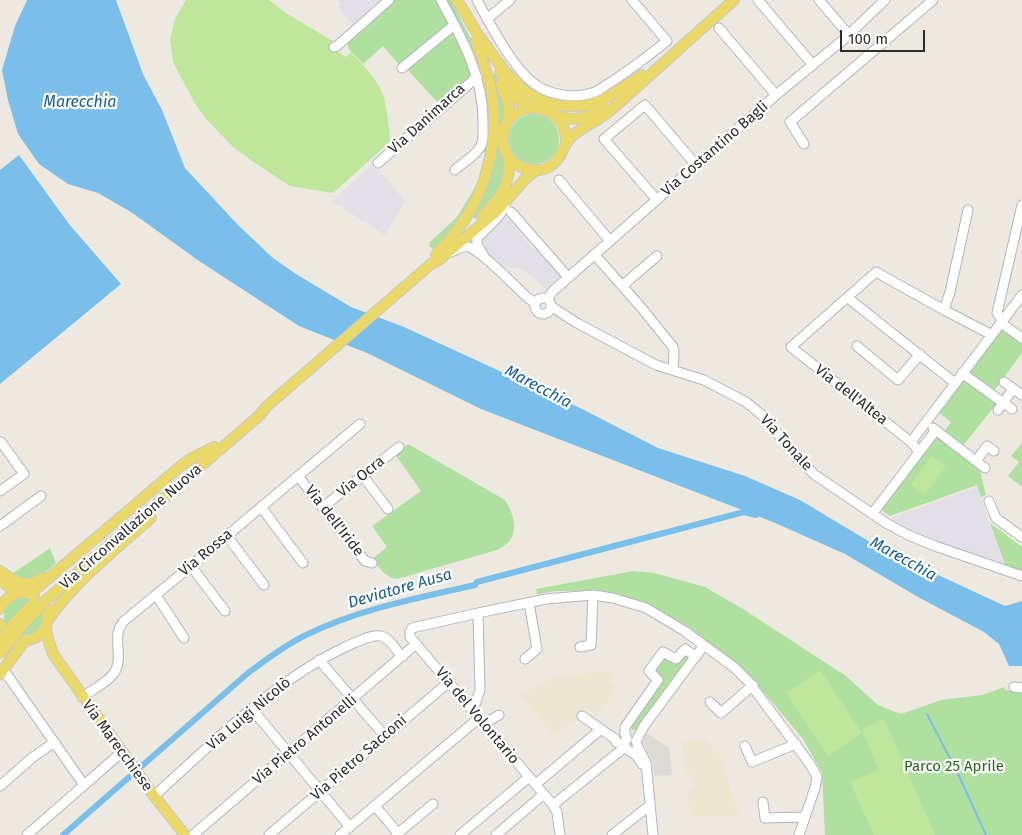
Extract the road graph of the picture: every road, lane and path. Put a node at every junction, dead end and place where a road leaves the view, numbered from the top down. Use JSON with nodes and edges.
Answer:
{"nodes":[{"id":1,"x":389,"y":0,"type":"edge"},
{"id":2,"x":441,"y":0,"type":"edge"},
{"id":3,"x":458,"y":0,"type":"edge"},
{"id":4,"x":476,"y":0,"type":"edge"},
{"id":5,"x":510,"y":0,"type":"edge"},
{"id":6,"x":632,"y":0,"type":"edge"},
{"id":7,"x":734,"y":0,"type":"edge"},
{"id":8,"x":758,"y":0,"type":"edge"},
{"id":9,"x":819,"y":0,"type":"edge"},
{"id":10,"x":933,"y":0,"type":"edge"},
{"id":11,"x":882,"y":1,"type":"edge"},
{"id":12,"x":488,"y":19,"type":"junction"},
{"id":13,"x":454,"y":25,"type":"junction"},
{"id":14,"x":719,"y":28,"type":"dead end"},
{"id":15,"x":849,"y":35,"type":"junction"},
{"id":16,"x":478,"y":39,"type":"junction"},
{"id":17,"x":334,"y":47,"type":"dead end"},
{"id":18,"x":673,"y":53,"type":"junction"},
{"id":19,"x":813,"y":65,"type":"junction"},
{"id":20,"x":402,"y":68,"type":"dead end"},
{"id":21,"x":645,"y":73,"type":"junction"},
{"id":22,"x":477,"y":76,"type":"junction"},
{"id":23,"x":776,"y":95,"type":"junction"},
{"id":24,"x":533,"y":108,"type":"junction"},
{"id":25,"x":554,"y":114,"type":"junction"},
{"id":26,"x":509,"y":120,"type":"junction"},
{"id":27,"x":566,"y":144,"type":"junction"},
{"id":28,"x":804,"y":144,"type":"dead end"},
{"id":29,"x":508,"y":156,"type":"junction"},
{"id":30,"x":378,"y":163,"type":"dead end"},
{"id":31,"x":696,"y":165,"type":"junction"},
{"id":32,"x":456,"y":170,"type":"dead end"},
{"id":33,"x":537,"y":170,"type":"junction"},
{"id":34,"x":559,"y":180,"type":"dead end"},
{"id":35,"x":507,"y":200,"type":"junction"},
{"id":36,"x":657,"y":200,"type":"junction"},
{"id":37,"x":1022,"y":205,"type":"edge"},
{"id":38,"x":968,"y":210,"type":"dead end"},
{"id":39,"x":511,"y":212,"type":"dead end"},
{"id":40,"x":610,"y":240,"type":"junction"},
{"id":41,"x":447,"y":253,"type":"junction"},
{"id":42,"x":594,"y":254,"type":"junction"},
{"id":43,"x":657,"y":256,"type":"dead end"},
{"id":44,"x":486,"y":258,"type":"junction"},
{"id":45,"x":434,"y":259,"type":"junction"},
{"id":46,"x":568,"y":277,"type":"junction"},
{"id":47,"x":622,"y":286,"type":"junction"},
{"id":48,"x":1022,"y":295,"type":"edge"},
{"id":49,"x":848,"y":298,"type":"junction"},
{"id":50,"x":535,"y":303,"type":"junction"},
{"id":51,"x":549,"y":303,"type":"junction"},
{"id":52,"x":944,"y":310,"type":"junction"},
{"id":53,"x":1002,"y":322,"type":"junction"},
{"id":54,"x":992,"y":335,"type":"junction"},
{"id":55,"x":1022,"y":338,"type":"edge"},
{"id":56,"x":857,"y":346,"type":"dead end"},
{"id":57,"x":920,"y":354,"type":"junction"},
{"id":58,"x":672,"y":370,"type":"junction"},
{"id":59,"x":962,"y":373,"type":"junction"},
{"id":60,"x":1004,"y":382,"type":"dead end"},
{"id":61,"x":956,"y":383,"type":"junction"},
{"id":62,"x":1014,"y":388,"type":"junction"},
{"id":63,"x":1022,"y":395,"type":"edge"},
{"id":64,"x":1001,"y":406,"type":"junction"},
{"id":65,"x":1012,"y":409,"type":"dead end"},
{"id":66,"x":926,"y":423,"type":"junction"},
{"id":67,"x":360,"y":424,"type":"dead end"},
{"id":68,"x":936,"y":430,"type":"junction"},
{"id":69,"x":2,"y":442,"type":"dead end"},
{"id":70,"x":911,"y":442,"type":"junction"},
{"id":71,"x":398,"y":447,"type":"dead end"},
{"id":72,"x":215,"y":450,"type":"junction"},
{"id":73,"x":994,"y":451,"type":"dead end"},
{"id":74,"x":918,"y":452,"type":"junction"},
{"id":75,"x":976,"y":461,"type":"junction"},
{"id":76,"x":985,"y":468,"type":"dead end"},
{"id":77,"x":298,"y":476,"type":"junction"},
{"id":78,"x":363,"y":476,"type":"junction"},
{"id":79,"x":0,"y":491,"type":"edge"},
{"id":80,"x":41,"y":496,"type":"dead end"},
{"id":81,"x":989,"y":501,"type":"dead end"},
{"id":82,"x":261,"y":507,"type":"junction"},
{"id":83,"x":323,"y":508,"type":"junction"},
{"id":84,"x":388,"y":509,"type":"dead end"},
{"id":85,"x":872,"y":514,"type":"junction"},
{"id":86,"x":128,"y":524,"type":"junction"},
{"id":87,"x":0,"y":526,"type":"edge"},
{"id":88,"x":227,"y":536,"type":"junction"},
{"id":89,"x":1022,"y":537,"type":"edge"},
{"id":90,"x":90,"y":544,"type":"junction"},
{"id":91,"x":303,"y":563,"type":"dead end"},
{"id":92,"x":372,"y":563,"type":"dead end"},
{"id":93,"x":191,"y":566,"type":"junction"},
{"id":94,"x":0,"y":571,"type":"edge"},
{"id":95,"x":1022,"y":576,"type":"edge"},
{"id":96,"x":0,"y":580,"type":"edge"},
{"id":97,"x":0,"y":585,"type":"edge"},
{"id":98,"x":264,"y":585,"type":"dead end"},
{"id":99,"x":17,"y":593,"type":"junction"},
{"id":100,"x":156,"y":595,"type":"junction"},
{"id":101,"x":593,"y":595,"type":"junction"},
{"id":102,"x":530,"y":603,"type":"junction"},
{"id":103,"x":2,"y":606,"type":"edge"},
{"id":104,"x":46,"y":608,"type":"dead end"},
{"id":105,"x":224,"y":611,"type":"dead end"},
{"id":106,"x":478,"y":613,"type":"junction"},
{"id":107,"x":47,"y":623,"type":"junction"},
{"id":108,"x":184,"y":638,"type":"dead end"},
{"id":109,"x":23,"y":641,"type":"junction"},
{"id":110,"x":413,"y":641,"type":"junction"},
{"id":111,"x":0,"y":642,"type":"edge"},
{"id":112,"x":704,"y":645,"type":"junction"},
{"id":113,"x":580,"y":647,"type":"dead end"},
{"id":114,"x":0,"y":654,"type":"edge"},
{"id":115,"x":53,"y":654,"type":"junction"},
{"id":116,"x":696,"y":656,"type":"junction"},
{"id":117,"x":402,"y":657,"type":"junction"},
{"id":118,"x":525,"y":659,"type":"dead end"},
{"id":119,"x":319,"y":660,"type":"junction"},
{"id":120,"x":2,"y":672,"type":"edge"},
{"id":121,"x":449,"y":682,"type":"junction"},
{"id":122,"x":753,"y":685,"type":"junction"},
{"id":123,"x":82,"y":697,"type":"junction"},
{"id":124,"x":353,"y":700,"type":"junction"},
{"id":125,"x":710,"y":702,"type":"dead end"},
{"id":126,"x":252,"y":708,"type":"junction"},
{"id":127,"x":499,"y":715,"type":"dead end"},
{"id":128,"x":582,"y":716,"type":"dead end"},
{"id":129,"x":479,"y":718,"type":"junction"},
{"id":130,"x":597,"y":727,"type":"junction"},
{"id":131,"x":384,"y":736,"type":"junction"},
{"id":132,"x":55,"y":742,"type":"junction"},
{"id":133,"x":630,"y":743,"type":"junction"},
{"id":134,"x":796,"y":744,"type":"junction"},
{"id":135,"x":745,"y":746,"type":"dead end"},
{"id":136,"x":288,"y":753,"type":"junction"},
{"id":137,"x":124,"y":756,"type":"junction"},
{"id":138,"x":532,"y":780,"type":"junction"},
{"id":139,"x":84,"y":785,"type":"junction"},
{"id":140,"x":0,"y":786,"type":"edge"},
{"id":141,"x":320,"y":791,"type":"junction"},
{"id":142,"x":544,"y":794,"type":"junction"},
{"id":143,"x":154,"y":796,"type":"junction"},
{"id":144,"x":763,"y":802,"type":"dead end"},
{"id":145,"x":433,"y":804,"type":"dead end"},
{"id":146,"x":553,"y":805,"type":"junction"},
{"id":147,"x":375,"y":806,"type":"junction"},
{"id":148,"x":649,"y":806,"type":"junction"},
{"id":149,"x":804,"y":817,"type":"junction"},
{"id":150,"x":350,"y":827,"type":"junction"},
{"id":151,"x":397,"y":834,"type":"edge"},
{"id":152,"x":27,"y":835,"type":"edge"},
{"id":153,"x":185,"y":835,"type":"edge"},
{"id":154,"x":193,"y":835,"type":"edge"},
{"id":155,"x":269,"y":835,"type":"edge"},
{"id":156,"x":340,"y":835,"type":"edge"},
{"id":157,"x":460,"y":835,"type":"edge"},
{"id":158,"x":496,"y":835,"type":"edge"},
{"id":159,"x":560,"y":835,"type":"edge"},
{"id":160,"x":612,"y":835,"type":"edge"},
{"id":161,"x":653,"y":835,"type":"edge"},
{"id":162,"x":799,"y":835,"type":"edge"}],
"edges":[{"from":1,"to":17,"type":"street"},
{"from":2,"to":13,"type":"street"},
{"from":3,"to":16,"type":"main road"},
{"from":4,"to":12,"type":"street"},
{"from":5,"to":12,"type":"street"},
{"from":6,"to":12,"type":"street"},
{"from":7,"to":18,"type":"main road"},
{"from":8,"to":19,"type":"street"},
{"from":9,"to":15,"type":"street"},
{"from":10,"to":28,"type":"street"},
{"from":11,"to":15,"type":"street","name":"Via Costantino Bagli"},
{"from":13,"to":20,"type":"street"},
{"from":13,"to":22,"type":"street"},
{"from":14,"to":23,"type":"street"},
{"from":15,"to":19,"type":"street","name":"Via Costantino Bagli"},
{"from":16,"to":21,"type":"main road"},
{"from":16,"to":24,"type":"main road"},
{"from":16,"to":26,"type":"main road"},
{"from":16,"to":45,"type":"main road"},
{"from":18,"to":21,"type":"main road"},
{"from":18,"to":27,"type":"main road"},
{"from":19,"to":23,"type":"street","name":"Via Costantino Bagli"},
{"from":21,"to":25,"type":"main road"},
{"from":22,"to":30,"type":"street","name":"Via Danimarca"},
{"from":22,"to":32,"type":"street"},
{"from":23,"to":31,"type":"street","name":"Via Costantino Bagli"},
{"from":24,"to":25,"type":"main road"},
{"from":24,"to":26,"type":"main road"},
{"from":25,"to":27,"type":"main road"},
{"from":26,"to":29,"type":"main road"},
{"from":27,"to":33,"type":"main road"},
{"from":29,"to":33,"type":"main road"},
{"from":29,"to":45,"type":"main road","name":"Via Circonvallazione Nuova"},
{"from":31,"to":36,"type":"street","name":"Via Costantino Bagli"},
{"from":31,"to":36,"type":"street"},
{"from":33,"to":35,"type":"main road","name":"Via Circonvallazione Nuova"},
{"from":34,"to":40,"type":"street"},
{"from":35,"to":41,"type":"main road","name":"Via Circonvallazione Nuova"},
{"from":35,"to":44,"type":"street"},
{"from":36,"to":40,"type":"street","name":"Via Costantino Bagli"},
{"from":37,"to":53,"type":"street"},
{"from":38,"to":52,"type":"street"},
{"from":39,"to":46,"type":"street"},
{"from":40,"to":42,"type":"street","name":"Via Costantino Bagli"},
{"from":41,"to":44,"type":"street"},
{"from":41,"to":45,"type":"main road","name":"Via Circonvallazione Nuova"},
{"from":42,"to":46,"type":"street","name":"Via Costantino Bagli"},
{"from":42,"to":47,"type":"street"},
{"from":43,"to":47,"type":"street"},
{"from":44,"to":50,"type":"street"},
{"from":45,"to":72,"type":"main road","name":"Via Circonvallazione Nuova"},
{"from":46,"to":51,"type":"street","name":"Via Costantino Bagli"},
{"from":47,"to":58,"type":"street"},
{"from":48,"to":53,"type":"street"},
{"from":49,"to":52,"type":"street"},
{"from":49,"to":57,"type":"street"},
{"from":49,"to":70,"type":"street","name":"Via dell'Altea"},
{"from":50,"to":51,"type":"street"},
{"from":50,"to":51,"type":"street"},
{"from":51,"to":58,"type":"street","name":"Via Tonale"},
{"from":52,"to":54,"type":"street"},
{"from":53,"to":54,"type":"street"},
{"from":53,"to":55,"type":"street"},
{"from":54,"to":59,"type":"street"},
{"from":56,"to":57,"type":"street"},
{"from":57,"to":61,"type":"street"},
{"from":58,"to":85,"type":"street","name":"Via Tonale"},
{"from":59,"to":61,"type":"street"},
{"from":59,"to":64,"type":"street"},
{"from":60,"to":62,"type":"street"},
{"from":61,"to":66,"type":"street"},
{"from":62,"to":63,"type":"street"},
{"from":62,"to":64,"type":"street"},
{"from":64,"to":65,"type":"street"},
{"from":66,"to":68,"type":"street"},
{"from":66,"to":70,"type":"street"},
{"from":67,"to":77,"type":"street","name":"Via Rossa"},
{"from":68,"to":74,"type":"street"},
{"from":68,"to":75,"type":"street"},
{"from":69,"to":79,"type":"street"},
{"from":70,"to":74,"type":"street","name":"Via dell'Altea"},
{"from":71,"to":78,"type":"street","name":"Via Ocra"},
{"from":72,"to":86,"type":"main road","name":"Via Circonvallazione Nuova"},
{"from":72,"to":90,"type":"main road"},
{"from":72,"to":107,"type":"main road"},
{"from":73,"to":75,"type":"street"},
{"from":74,"to":85,"type":"street"},
{"from":75,"to":76,"type":"street"},
{"from":77,"to":82,"type":"street","name":"Via Rossa"},
{"from":77,"to":83,"type":"street","name":"Via dell'Iride"},
{"from":78,"to":83,"type":"street","name":"Via Ocra"},
{"from":78,"to":84,"type":"street"},
{"from":80,"to":87,"type":"street"},
{"from":81,"to":89,"type":"street"},
{"from":82,"to":88,"type":"street","name":"Via Rossa"},
{"from":82,"to":91,"type":"street"},
{"from":83,"to":92,"type":"street","name":"Via dell'Iride"},
{"from":85,"to":95,"type":"street","name":"Via Tonale"},
{"from":86,"to":111,"type":"main road","name":"Via Circonvallazione Nuova","bridge":true},
{"from":86,"to":114,"type":"main road","name":"Via Circonvallazione Nuova","bridge":true},
{"from":88,"to":93,"type":"street","name":"Via Rossa"},
{"from":88,"to":98,"type":"street"},
{"from":90,"to":94,"type":"main road"},
{"from":90,"to":99,"type":"main road"},
{"from":93,"to":100,"type":"street","name":"Via Rossa"},
{"from":93,"to":105,"type":"street"},
{"from":96,"to":99,"type":"main road"},
{"from":97,"to":103,"type":"main road"},
{"from":99,"to":103,"type":"main road"},
{"from":100,"to":108,"type":"street"},
{"from":100,"to":123,"type":"street","name":"Via Rossa"},
{"from":101,"to":102,"type":"street"},
{"from":101,"to":112,"type":"street"},
{"from":101,"to":113,"type":"street"},
{"from":102,"to":106,"type":"street"},
{"from":102,"to":118,"type":"street"},
{"from":104,"to":107,"type":"main road","name":"Via Marecchiese"},
{"from":106,"to":110,"type":"street"},
{"from":106,"to":129,"type":"street"},
{"from":107,"to":109,"type":"main road"},
{"from":107,"to":115,"type":"main road","name":"Via Marecchiese"},
{"from":109,"to":115,"type":"main road","name":"Via Marecchiese"},
{"from":109,"to":120,"type":"main road"},
{"from":110,"to":117,"type":"street","name":"Via Pietro Antonelli"},
{"from":110,"to":121,"type":"street","name":"Via del Volontario"},
{"from":112,"to":116,"type":"street"},
{"from":112,"to":122,"type":"street"},
{"from":115,"to":123,"type":"main road","name":"Via Marecchiese"},
{"from":116,"to":133,"type":"street"},
{"from":116,"to":133,"type":"street"},
{"from":117,"to":119,"type":"street","name":"Via Luigi Nicolò"},
{"from":117,"to":124,"type":"street","name":"Via Pietro Antonelli"},
{"from":119,"to":124,"type":"street"},
{"from":119,"to":126,"type":"street","name":"Via Luigi Nicolò"},
{"from":120,"to":132,"type":"street"},
{"from":121,"to":129,"type":"street","name":"Via del Volontario"},
{"from":121,"to":131,"type":"street","name":"Via Pietro Sacconi"},
{"from":122,"to":125,"type":"street"},
{"from":122,"to":134,"type":"street"},
{"from":123,"to":137,"type":"main road","name":"Via Marecchiese"},
{"from":124,"to":131,"type":"street"},
{"from":124,"to":136,"type":"street","name":"Via Pietro Antonelli"},
{"from":126,"to":136,"type":"street"},
{"from":126,"to":143,"type":"street","name":"Via Luigi Nicolò"},
{"from":127,"to":129,"type":"street"},
{"from":128,"to":130,"type":"street"},
{"from":129,"to":138,"type":"street","name":"Via del Volontario"},
{"from":129,"to":147,"type":"street"},
{"from":130,"to":133,"type":"street"},
{"from":130,"to":138,"type":"street"},
{"from":131,"to":141,"type":"street","name":"Via Pietro Sacconi"},
{"from":132,"to":139,"type":"street"},
{"from":132,"to":140,"type":"street"},
{"from":133,"to":146,"type":"street"},
{"from":133,"to":148,"type":"street"},
{"from":134,"to":135,"type":"street"},
{"from":134,"to":149,"type":"street"},
{"from":136,"to":141,"type":"street"},
{"from":136,"to":154,"type":"street","name":"Via Pietro Antonelli"},
{"from":137,"to":139,"type":"street"},
{"from":137,"to":143,"type":"main road","name":"Via Marecchiese"},
{"from":138,"to":142,"type":"street","name":"Via del Volontario"},
{"from":138,"to":157,"type":"street"},
{"from":139,"to":152,"type":"street"},
{"from":141,"to":150,"type":"street"},
{"from":141,"to":155,"type":"street","name":"Via Pietro Sacconi"},
{"from":142,"to":146,"type":"street","name":"Via del Volontario"},
{"from":142,"to":158,"type":"street"},
{"from":143,"to":153,"type":"main road","name":"Via Marecchiese"},
{"from":144,"to":149,"type":"street"},
{"from":145,"to":151,"type":"street"},
{"from":146,"to":159,"type":"street"},
{"from":147,"to":150,"type":"street"},
{"from":147,"to":151,"type":"street"},
{"from":148,"to":160,"type":"street"},
{"from":148,"to":161,"type":"street"},
{"from":149,"to":162,"type":"street"},
{"from":150,"to":156,"type":"street"}]}
